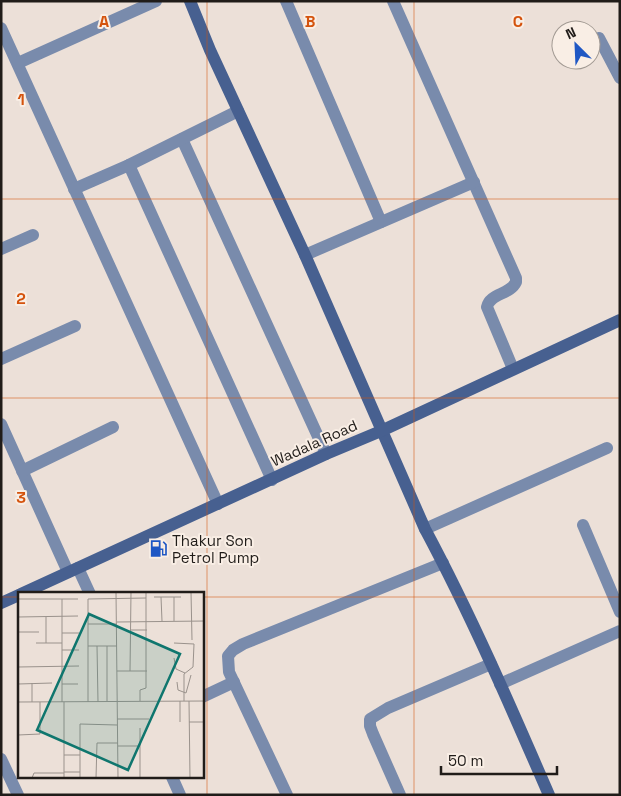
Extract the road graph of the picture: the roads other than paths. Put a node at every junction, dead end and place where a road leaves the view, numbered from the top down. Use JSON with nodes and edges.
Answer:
{"nodes":[{"id":1,"x":156,"y":1,"type":"edge"},
{"id":2,"x":190,"y":1,"type":"edge"},
{"id":3,"x":286,"y":1,"type":"edge"},
{"id":4,"x":393,"y":1,"type":"edge"},
{"id":5,"x":1,"y":28,"type":"edge"},
{"id":6,"x":601,"y":42,"type":"edge"},
{"id":7,"x":18,"y":63,"type":"junction"},
{"id":8,"x":620,"y":78,"type":"edge"},
{"id":9,"x":238,"y":111,"type":"junction"},
{"id":10,"x":182,"y":139,"type":"junction"},
{"id":11,"x":129,"y":165,"type":"junction"},
{"id":12,"x":474,"y":182,"type":"junction"},
{"id":13,"x":74,"y":189,"type":"junction"},
{"id":14,"x":381,"y":222,"type":"junction"},
{"id":15,"x":33,"y":235,"type":"dead end"},
{"id":16,"x":1,"y":249,"type":"edge"},
{"id":17,"x":306,"y":255,"type":"junction"},
{"id":18,"x":620,"y":320,"type":"edge"},
{"id":19,"x":75,"y":326,"type":"dead end"},
{"id":20,"x":1,"y":359,"type":"edge"},
{"id":21,"x":513,"y":369,"type":"junction"},
{"id":22,"x":1,"y":424,"type":"edge"},
{"id":23,"x":113,"y":427,"type":"dead end"},
{"id":24,"x":381,"y":432,"type":"junction"},
{"id":25,"x":607,"y":448,"type":"dead end"},
{"id":26,"x":326,"y":454,"type":"junction"},
{"id":27,"x":22,"y":471,"type":"junction"},
{"id":28,"x":272,"y":480,"type":"junction"},
{"id":29,"x":218,"y":504,"type":"junction"},
{"id":30,"x":583,"y":525,"type":"dead end"},
{"id":31,"x":425,"y":529,"type":"junction"},
{"id":32,"x":443,"y":563,"type":"junction"},
{"id":33,"x":73,"y":570,"type":"junction"},
{"id":34,"x":24,"y":592,"type":"edge"},
{"id":35,"x":89,"y":592,"type":"edge"},
{"id":36,"x":18,"y":595,"type":"edge"},
{"id":37,"x":1,"y":603,"type":"edge"},
{"id":38,"x":620,"y":612,"type":"edge"},
{"id":39,"x":620,"y":631,"type":"edge"},
{"id":40,"x":491,"y":664,"type":"junction"},
{"id":41,"x":234,"y":682,"type":"junction"},
{"id":42,"x":500,"y":684,"type":"junction"},
{"id":43,"x":204,"y":697,"type":"edge"},
{"id":44,"x":1,"y":759,"type":"edge"},
{"id":45,"x":172,"y":778,"type":"edge"},
{"id":46,"x":18,"y":795,"type":"edge"},
{"id":47,"x":180,"y":795,"type":"edge"},
{"id":48,"x":288,"y":795,"type":"edge"},
{"id":49,"x":400,"y":795,"type":"edge"},
{"id":50,"x":549,"y":795,"type":"edge"}],
"edges":[{"from":1,"to":7,"type":"street"},
{"from":2,"to":9,"type":"street"},
{"from":3,"to":14,"type":"street"},
{"from":4,"to":12,"type":"street"},
{"from":5,"to":7,"type":"street"},
{"from":6,"to":8,"type":"street"},
{"from":7,"to":13,"type":"street"},
{"from":9,"to":10,"type":"street"},
{"from":9,"to":17,"type":"street"},
{"from":10,"to":11,"type":"street"},
{"from":10,"to":26,"type":"street"},
{"from":11,"to":13,"type":"street"},
{"from":11,"to":28,"type":"street"},
{"from":12,"to":14,"type":"street"},
{"from":12,"to":21,"type":"street"},
{"from":13,"to":29,"type":"street"},
{"from":14,"to":17,"type":"street"},
{"from":15,"to":16,"type":"street"},
{"from":17,"to":24,"type":"street"},
{"from":18,"to":21,"type":"street","name":"Wadala Road"},
{"from":19,"to":20,"type":"street"},
{"from":21,"to":24,"type":"street","name":"Wadala Road"},
{"from":22,"to":27,"type":"street"},
{"from":23,"to":27,"type":"street"},
{"from":24,"to":26,"type":"street","name":"Wadala Road"},
{"from":24,"to":31,"type":"street"},
{"from":25,"to":31,"type":"street"},
{"from":26,"to":28,"type":"street","name":"Wadala Road"},
{"from":27,"to":33,"type":"street"},
{"from":28,"to":29,"type":"street","name":"Wadala Road"},
{"from":29,"to":33,"type":"street","name":"Wadala Road"},
{"from":30,"to":38,"type":"street"},
{"from":31,"to":32,"type":"street"},
{"from":32,"to":40,"type":"street"},
{"from":32,"to":41,"type":"street"},
{"from":33,"to":34,"type":"street","name":"Wadala Road"},
{"from":33,"to":35,"type":"street"},
{"from":36,"to":37,"type":"street","name":"Wadala Road"},
{"from":39,"to":42,"type":"street"},
{"from":40,"to":42,"type":"street"},
{"from":40,"to":49,"type":"street"},
{"from":41,"to":43,"type":"street"},
{"from":41,"to":48,"type":"street"},
{"from":42,"to":50,"type":"street"},
{"from":44,"to":46,"type":"street"},
{"from":45,"to":47,"type":"street"}]}
